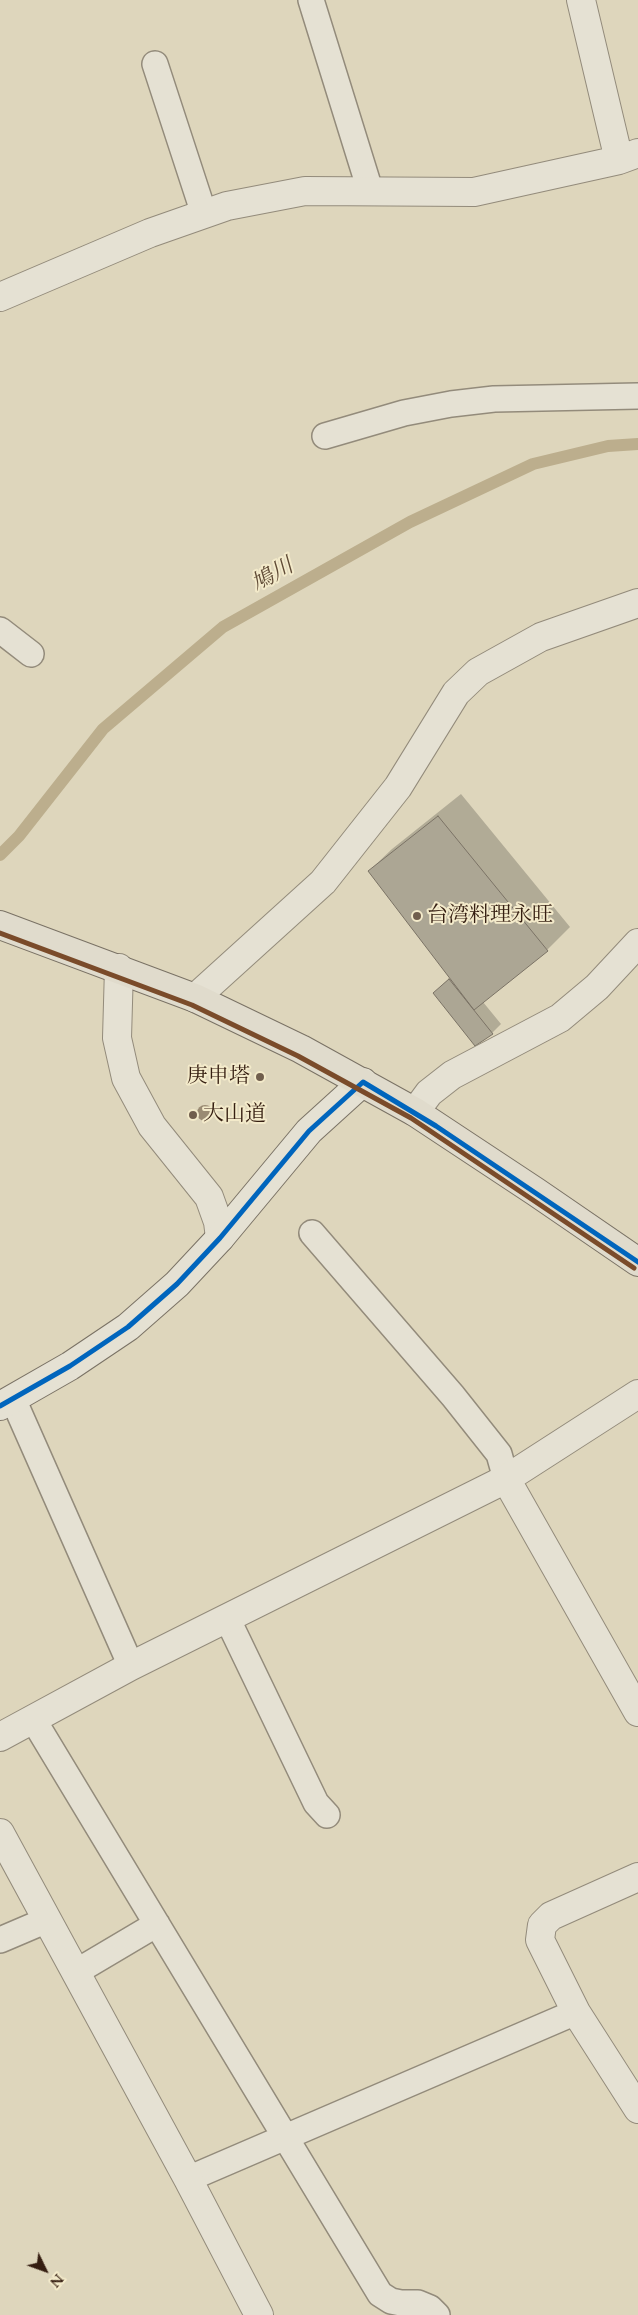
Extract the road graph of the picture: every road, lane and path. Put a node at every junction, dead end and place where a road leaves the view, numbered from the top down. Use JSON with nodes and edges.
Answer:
{"nodes":[{"id":1,"x":311,"y":0,"type":"edge"},
{"id":2,"x":581,"y":0,"type":"edge"},
{"id":3,"x":155,"y":64,"type":"dead end"},
{"id":4,"x":629,"y":156,"type":"edge"},
{"id":5,"x":370,"y":190,"type":"junction"},
{"id":6,"x":204,"y":214,"type":"junction"},
{"id":7,"x":0,"y":297,"type":"edge"},
{"id":8,"x":638,"y":396,"type":"edge"},
{"id":9,"x":325,"y":436,"type":"dead end"},
{"id":10,"x":638,"y":603,"type":"edge"},
{"id":11,"x":0,"y":630,"type":"edge"},
{"id":12,"x":31,"y":654,"type":"dead end"},
{"id":13,"x":1,"y":925,"type":"edge"},
{"id":14,"x":638,"y":943,"type":"edge"},
{"id":15,"x":119,"y":968,"type":"junction"},
{"id":16,"x":195,"y":998,"type":"junction"},
{"id":17,"x":363,"y":1082,"type":"junction"},
{"id":18,"x":415,"y":1112,"type":"junction"},
{"id":19,"x":312,"y":1234,"type":"dead end"},
{"id":20,"x":220,"y":1238,"type":"junction"},
{"id":21,"x":638,"y":1262,"type":"edge"},
{"id":22,"x":638,"y":1394,"type":"edge"},
{"id":23,"x":7,"y":1402,"type":"edge"},
{"id":24,"x":506,"y":1479,"type":"junction"},
{"id":25,"x":228,"y":1618,"type":"junction"},
{"id":26,"x":131,"y":1666,"type":"junction"},
{"id":27,"x":638,"y":1712,"type":"edge"},
{"id":28,"x":33,"y":1719,"type":"junction"},
{"id":29,"x":0,"y":1737,"type":"edge"},
{"id":30,"x":327,"y":1815,"type":"dead end"},
{"id":31,"x":0,"y":1833,"type":"edge"},
{"id":32,"x":638,"y":1877,"type":"edge"},
{"id":33,"x":47,"y":1920,"type":"junction"},
{"id":34,"x":157,"y":1924,"type":"junction"},
{"id":35,"x":0,"y":1940,"type":"edge"},
{"id":36,"x":76,"y":1972,"type":"junction"},
{"id":37,"x":576,"y":2012,"type":"junction"},
{"id":38,"x":638,"y":2109,"type":"edge"},
{"id":39,"x":285,"y":2137,"type":"junction"},
{"id":40,"x":188,"y":2179,"type":"junction"},
{"id":41,"x":259,"y":2315,"type":"edge"},
{"id":42,"x":437,"y":2315,"type":"edge"}],
"edges":[{"from":1,"to":5,"type":"lane"},
{"from":2,"to":4,"type":"street"},
{"from":3,"to":6,"type":"lane"},
{"from":4,"to":5,"type":"street"},
{"from":5,"to":6,"type":"street"},
{"from":6,"to":7,"type":"street"},
{"from":8,"to":9,"type":"lane"},
{"from":10,"to":16,"type":"street"},
{"from":11,"to":12,"type":"lane"},
{"from":13,"to":15,"type":"main road"},
{"from":14,"to":18,"type":"street"},
{"from":15,"to":16,"type":"main road"},
{"from":15,"to":20,"type":"street"},
{"from":16,"to":17,"type":"main road"},
{"from":17,"to":18,"type":"main road"},
{"from":17,"to":20,"type":"street"},
{"from":18,"to":21,"type":"main road"},
{"from":19,"to":24,"type":"lane"},
{"from":20,"to":23,"type":"street"},
{"from":22,"to":24,"type":"street"},
{"from":23,"to":26,"type":"lane"},
{"from":24,"to":25,"type":"street"},
{"from":24,"to":27,"type":"street"},
{"from":25,"to":26,"type":"street"},
{"from":25,"to":30,"type":"lane"},
{"from":26,"to":28,"type":"street"},
{"from":28,"to":29,"type":"street"},
{"from":28,"to":34,"type":"lane"},
{"from":31,"to":33,"type":"street"},
{"from":32,"to":37,"type":"street"},
{"from":33,"to":35,"type":"lane"},
{"from":33,"to":36,"type":"street"},
{"from":34,"to":36,"type":"lane"},
{"from":34,"to":39,"type":"lane"},
{"from":36,"to":40,"type":"street"},
{"from":37,"to":38,"type":"street"},
{"from":37,"to":39,"type":"lane"},
{"from":39,"to":40,"type":"lane"},
{"from":39,"to":42,"type":"lane"},
{"from":40,"to":41,"type":"street"}]}
